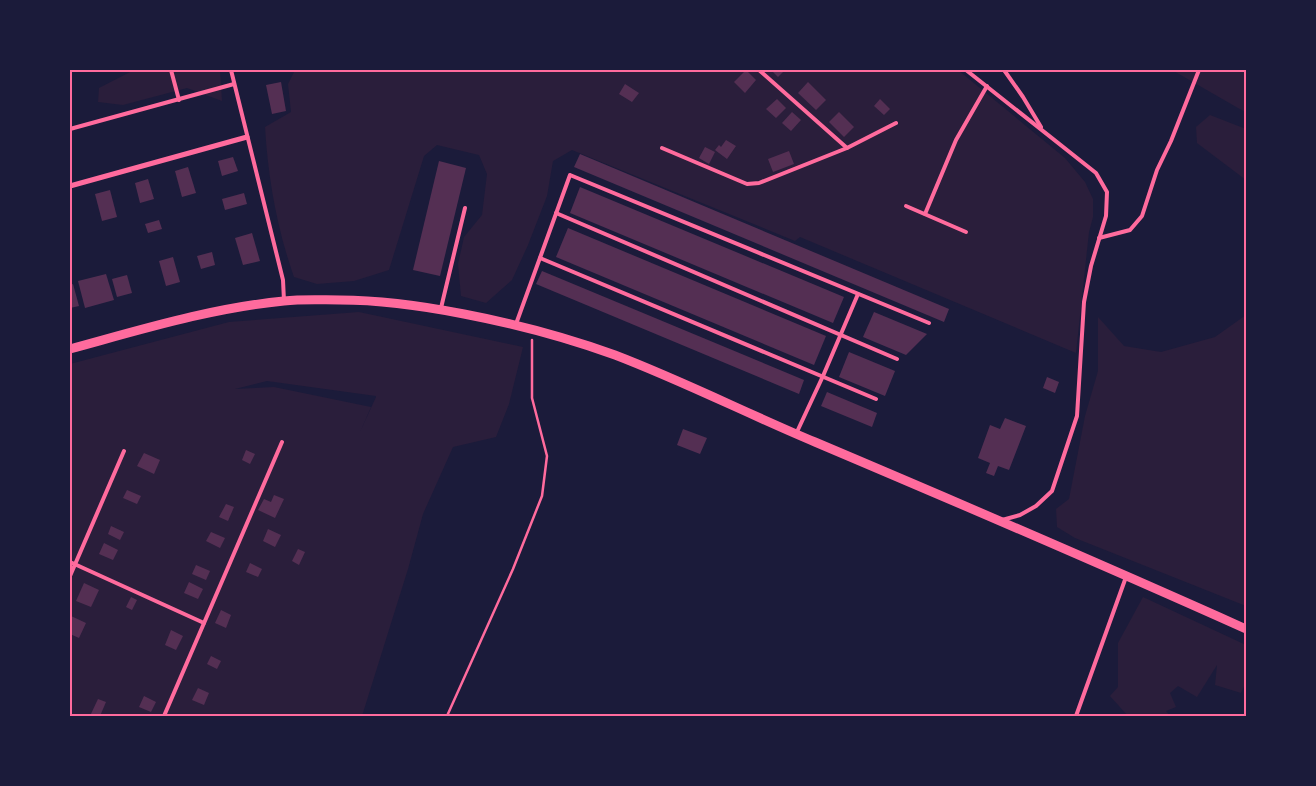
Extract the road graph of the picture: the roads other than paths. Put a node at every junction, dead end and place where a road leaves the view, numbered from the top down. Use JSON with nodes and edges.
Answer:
{"nodes":[{"id":1,"x":171,"y":70,"type":"edge"},
{"id":2,"x":231,"y":70,"type":"edge"},
{"id":3,"x":760,"y":70,"type":"edge"},
{"id":4,"x":966,"y":70,"type":"edge"},
{"id":5,"x":1004,"y":70,"type":"edge"},
{"id":6,"x":1199,"y":70,"type":"edge"},
{"id":7,"x":234,"y":84,"type":"junction"},
{"id":8,"x":987,"y":86,"type":"junction"},
{"id":9,"x":179,"y":100,"type":"junction"},
{"id":10,"x":896,"y":123,"type":"dead end"},
{"id":11,"x":70,"y":129,"type":"edge"},
{"id":12,"x":1042,"y":129,"type":"junction"},
{"id":13,"x":248,"y":137,"type":"junction"},
{"id":14,"x":662,"y":148,"type":"dead end"},
{"id":15,"x":847,"y":148,"type":"junction"},
{"id":16,"x":70,"y":186,"type":"edge"},
{"id":17,"x":906,"y":206,"type":"dead end"},
{"id":18,"x":465,"y":208,"type":"dead end"},
{"id":19,"x":556,"y":213,"type":"junction"},
{"id":20,"x":925,"y":214,"type":"junction"},
{"id":21,"x":966,"y":232,"type":"dead end"},
{"id":22,"x":1099,"y":238,"type":"junction"},
{"id":23,"x":540,"y":258,"type":"junction"},
{"id":24,"x":858,"y":294,"type":"junction"},
{"id":25,"x":284,"y":301,"type":"junction"},
{"id":26,"x":440,"y":309,"type":"junction"},
{"id":27,"x":928,"y":323,"type":"dead end"},
{"id":28,"x":516,"y":324,"type":"junction"},
{"id":29,"x":841,"y":335,"type":"junction"},
{"id":30,"x":70,"y":349,"type":"edge"},
{"id":31,"x":897,"y":359,"type":"dead end"},
{"id":32,"x":823,"y":376,"type":"junction"},
{"id":33,"x":876,"y":399,"type":"dead end"},
{"id":34,"x":796,"y":434,"type":"junction"},
{"id":35,"x":282,"y":442,"type":"dead end"},
{"id":36,"x":124,"y":451,"type":"dead end"},
{"id":37,"x":999,"y":520,"type":"junction"},
{"id":38,"x":70,"y":562,"type":"edge"},
{"id":39,"x":75,"y":565,"type":"junction"},
{"id":40,"x":1126,"y":575,"type":"junction"},
{"id":41,"x":70,"y":576,"type":"edge"},
{"id":42,"x":204,"y":623,"type":"junction"},
{"id":43,"x":1246,"y":629,"type":"edge"},
{"id":44,"x":164,"y":716,"type":"edge"},
{"id":45,"x":1076,"y":716,"type":"edge"}],
"edges":[{"from":1,"to":9,"type":"lane"},
{"from":2,"to":7,"type":"lane"},
{"from":3,"to":15,"type":"lane"},
{"from":4,"to":8,"type":"lane"},
{"from":5,"to":12,"type":"lane"},
{"from":6,"to":22,"type":"lane"},
{"from":7,"to":9,"type":"lane"},
{"from":7,"to":13,"type":"lane"},
{"from":8,"to":12,"type":"lane"},
{"from":8,"to":20,"type":"lane"},
{"from":9,"to":11,"type":"lane"},
{"from":10,"to":15,"type":"lane"},
{"from":12,"to":22,"type":"lane"},
{"from":13,"to":16,"type":"street"},
{"from":13,"to":25,"type":"lane"},
{"from":14,"to":15,"type":"lane"},
{"from":17,"to":20,"type":"lane"},
{"from":18,"to":26,"type":"lane"},
{"from":19,"to":23,"type":"lane"},
{"from":19,"to":24,"type":"lane"},
{"from":19,"to":29,"type":"lane"},
{"from":20,"to":21,"type":"lane"},
{"from":22,"to":37,"type":"lane"},
{"from":23,"to":28,"type":"lane"},
{"from":23,"to":32,"type":"lane"},
{"from":24,"to":27,"type":"lane"},
{"from":24,"to":29,"type":"lane"},
{"from":25,"to":26,"type":"street"},
{"from":25,"to":30,"type":"street"},
{"from":26,"to":28,"type":"street"},
{"from":28,"to":34,"type":"street"},
{"from":29,"to":31,"type":"lane"},
{"from":29,"to":32,"type":"lane"},
{"from":32,"to":33,"type":"lane"},
{"from":32,"to":34,"type":"lane"},
{"from":34,"to":37,"type":"street"},
{"from":35,"to":42,"type":"lane"},
{"from":36,"to":39,"type":"lane"},
{"from":37,"to":40,"type":"street"},
{"from":38,"to":39,"type":"lane"},
{"from":39,"to":41,"type":"lane"},
{"from":39,"to":42,"type":"lane"},
{"from":40,"to":43,"type":"street"},
{"from":40,"to":45,"type":"lane"},
{"from":42,"to":44,"type":"lane"}]}
